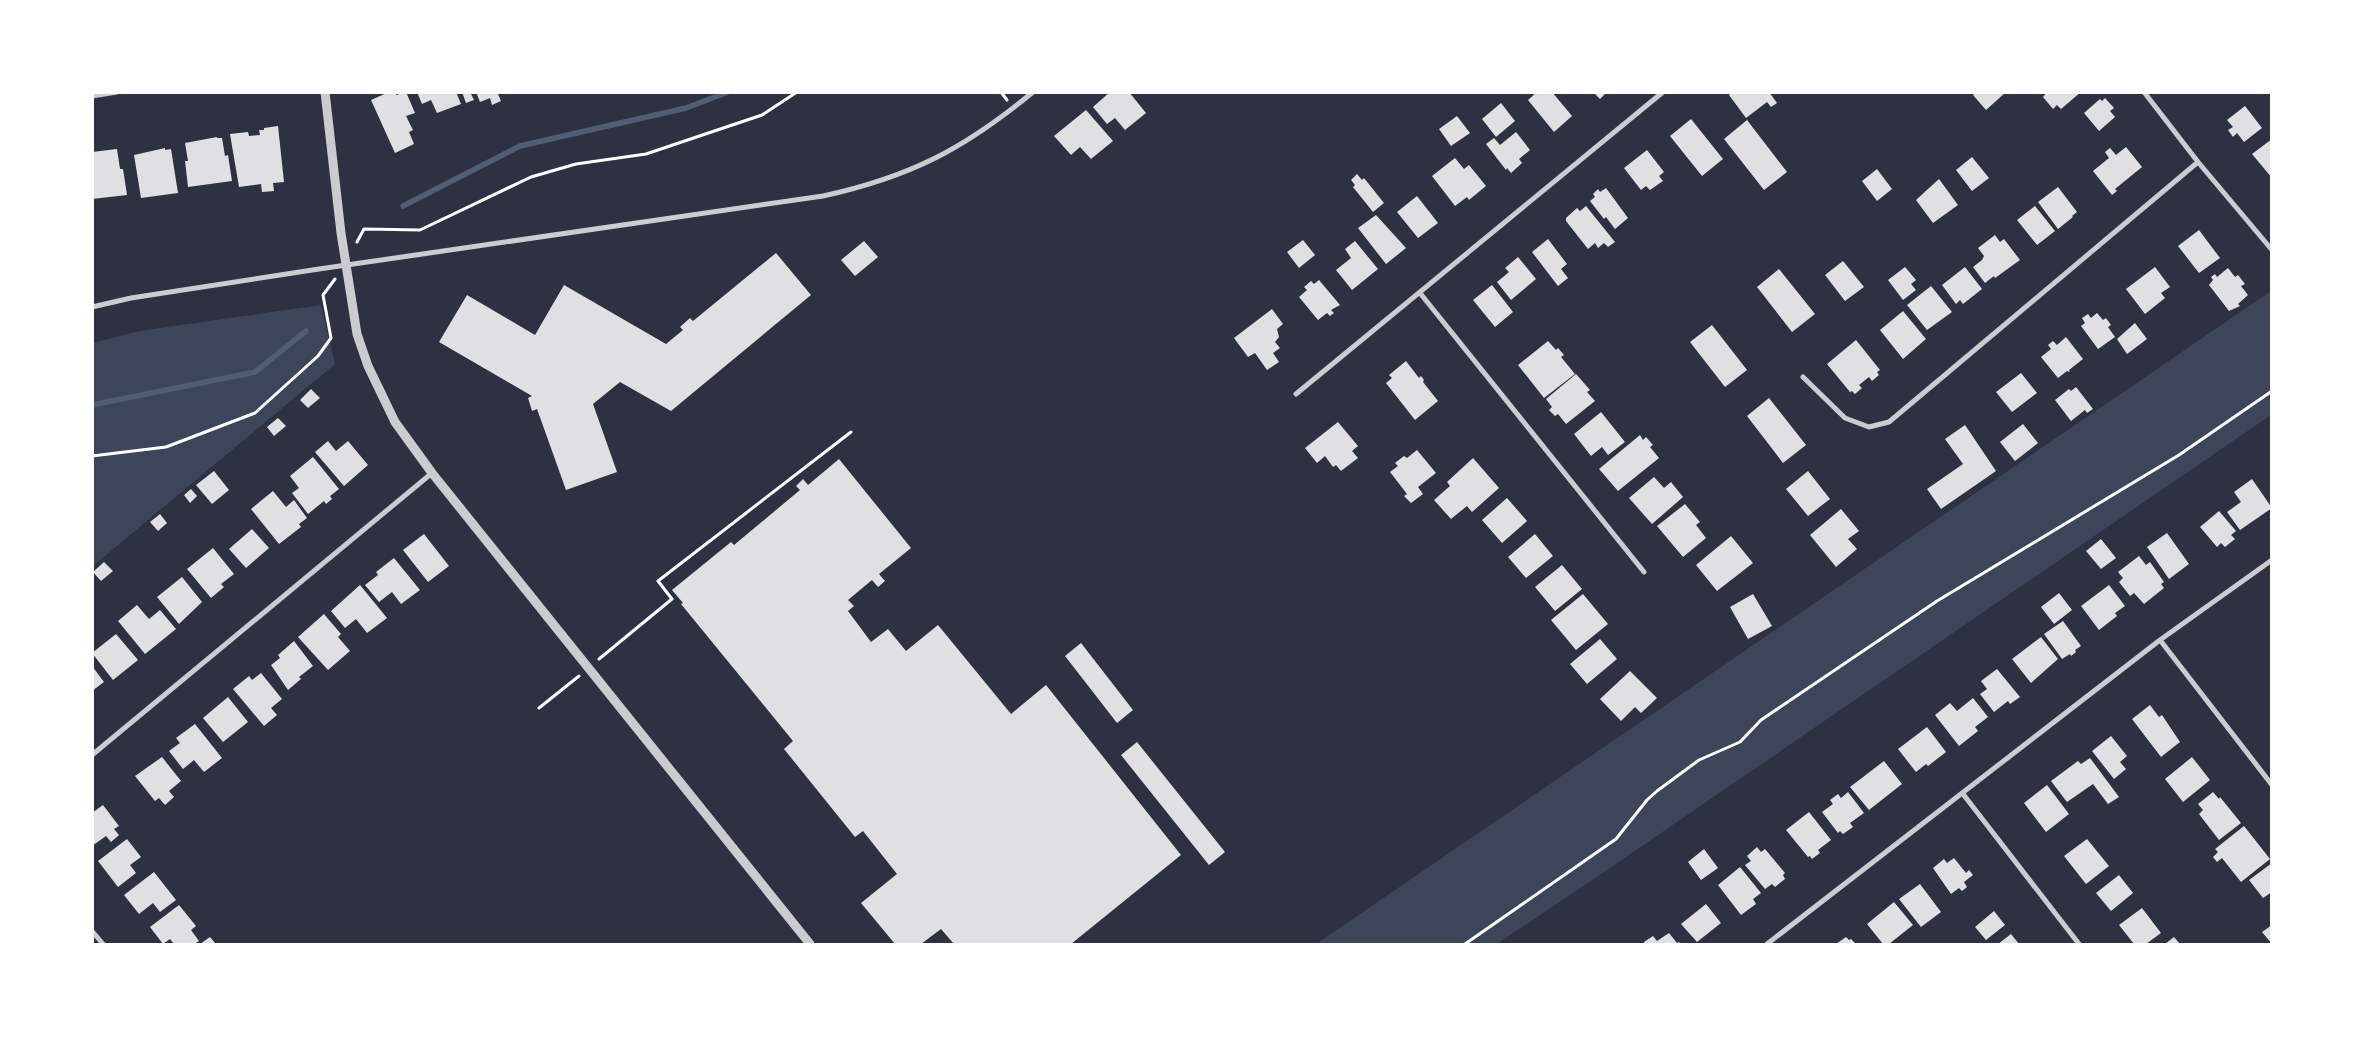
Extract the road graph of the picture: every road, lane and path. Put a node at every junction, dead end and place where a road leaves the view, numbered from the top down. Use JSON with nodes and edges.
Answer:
{"nodes":[{"id":1,"x":117,"y":92,"type":"edge"},
{"id":2,"x":325,"y":92,"type":"edge"},
{"id":3,"x":1032,"y":92,"type":"edge"},
{"id":4,"x":1663,"y":92,"type":"edge"},
{"id":5,"x":2144,"y":92,"type":"edge"},
{"id":6,"x":92,"y":96,"type":"edge"},
{"id":7,"x":2198,"y":162,"type":"junction"},
{"id":8,"x":2272,"y":250,"type":"edge"},
{"id":9,"x":346,"y":265,"type":"junction"},
{"id":10,"x":1420,"y":293,"type":"junction"},
{"id":11,"x":92,"y":307,"type":"edge"},
{"id":12,"x":1803,"y":377,"type":"dead end"},
{"id":13,"x":2272,"y":391,"type":"edge"},
{"id":14,"x":1296,"y":394,"type":"dead end"},
{"id":15,"x":852,"y":432,"type":"dead end"},
{"id":16,"x":432,"y":473,"type":"junction"},
{"id":17,"x":2272,"y":560,"type":"edge"},
{"id":18,"x":1644,"y":572,"type":"dead end"},
{"id":19,"x":2160,"y":640,"type":"junction"},
{"id":20,"x":588,"y":668,"type":"junction"},
{"id":21,"x":539,"y":708,"type":"dead end"},
{"id":22,"x":92,"y":756,"type":"edge"},
{"id":23,"x":2272,"y":784,"type":"edge"},
{"id":24,"x":1963,"y":794,"type":"junction"},
{"id":25,"x":92,"y":931,"type":"edge"},
{"id":26,"x":103,"y":944,"type":"edge"},
{"id":27,"x":810,"y":944,"type":"edge"},
{"id":28,"x":1464,"y":944,"type":"edge"},
{"id":29,"x":1767,"y":944,"type":"edge"},
{"id":30,"x":2079,"y":944,"type":"edge"}],
"edges":[{"from":1,"to":6,"type":"street"},
{"from":2,"to":9,"type":"street"},
{"from":3,"to":9,"type":"street"},
{"from":4,"to":10,"type":"street"},
{"from":5,"to":7,"type":"street"},
{"from":7,"to":8,"type":"street"},
{"from":7,"to":12,"type":"street"},
{"from":9,"to":11,"type":"street"},
{"from":9,"to":16,"type":"street"},
{"from":10,"to":14,"type":"street"},
{"from":10,"to":18,"type":"street"},
{"from":13,"to":28,"type":"path"},
{"from":15,"to":20,"type":"path"},
{"from":16,"to":20,"type":"street"},
{"from":16,"to":22,"type":"street"},
{"from":17,"to":19,"type":"street"},
{"from":19,"to":23,"type":"street"},
{"from":19,"to":24,"type":"street"},
{"from":20,"to":21,"type":"path"},
{"from":20,"to":27,"type":"street"},
{"from":24,"to":29,"type":"street"},
{"from":24,"to":30,"type":"street"},
{"from":25,"to":26,"type":"street"}]}
